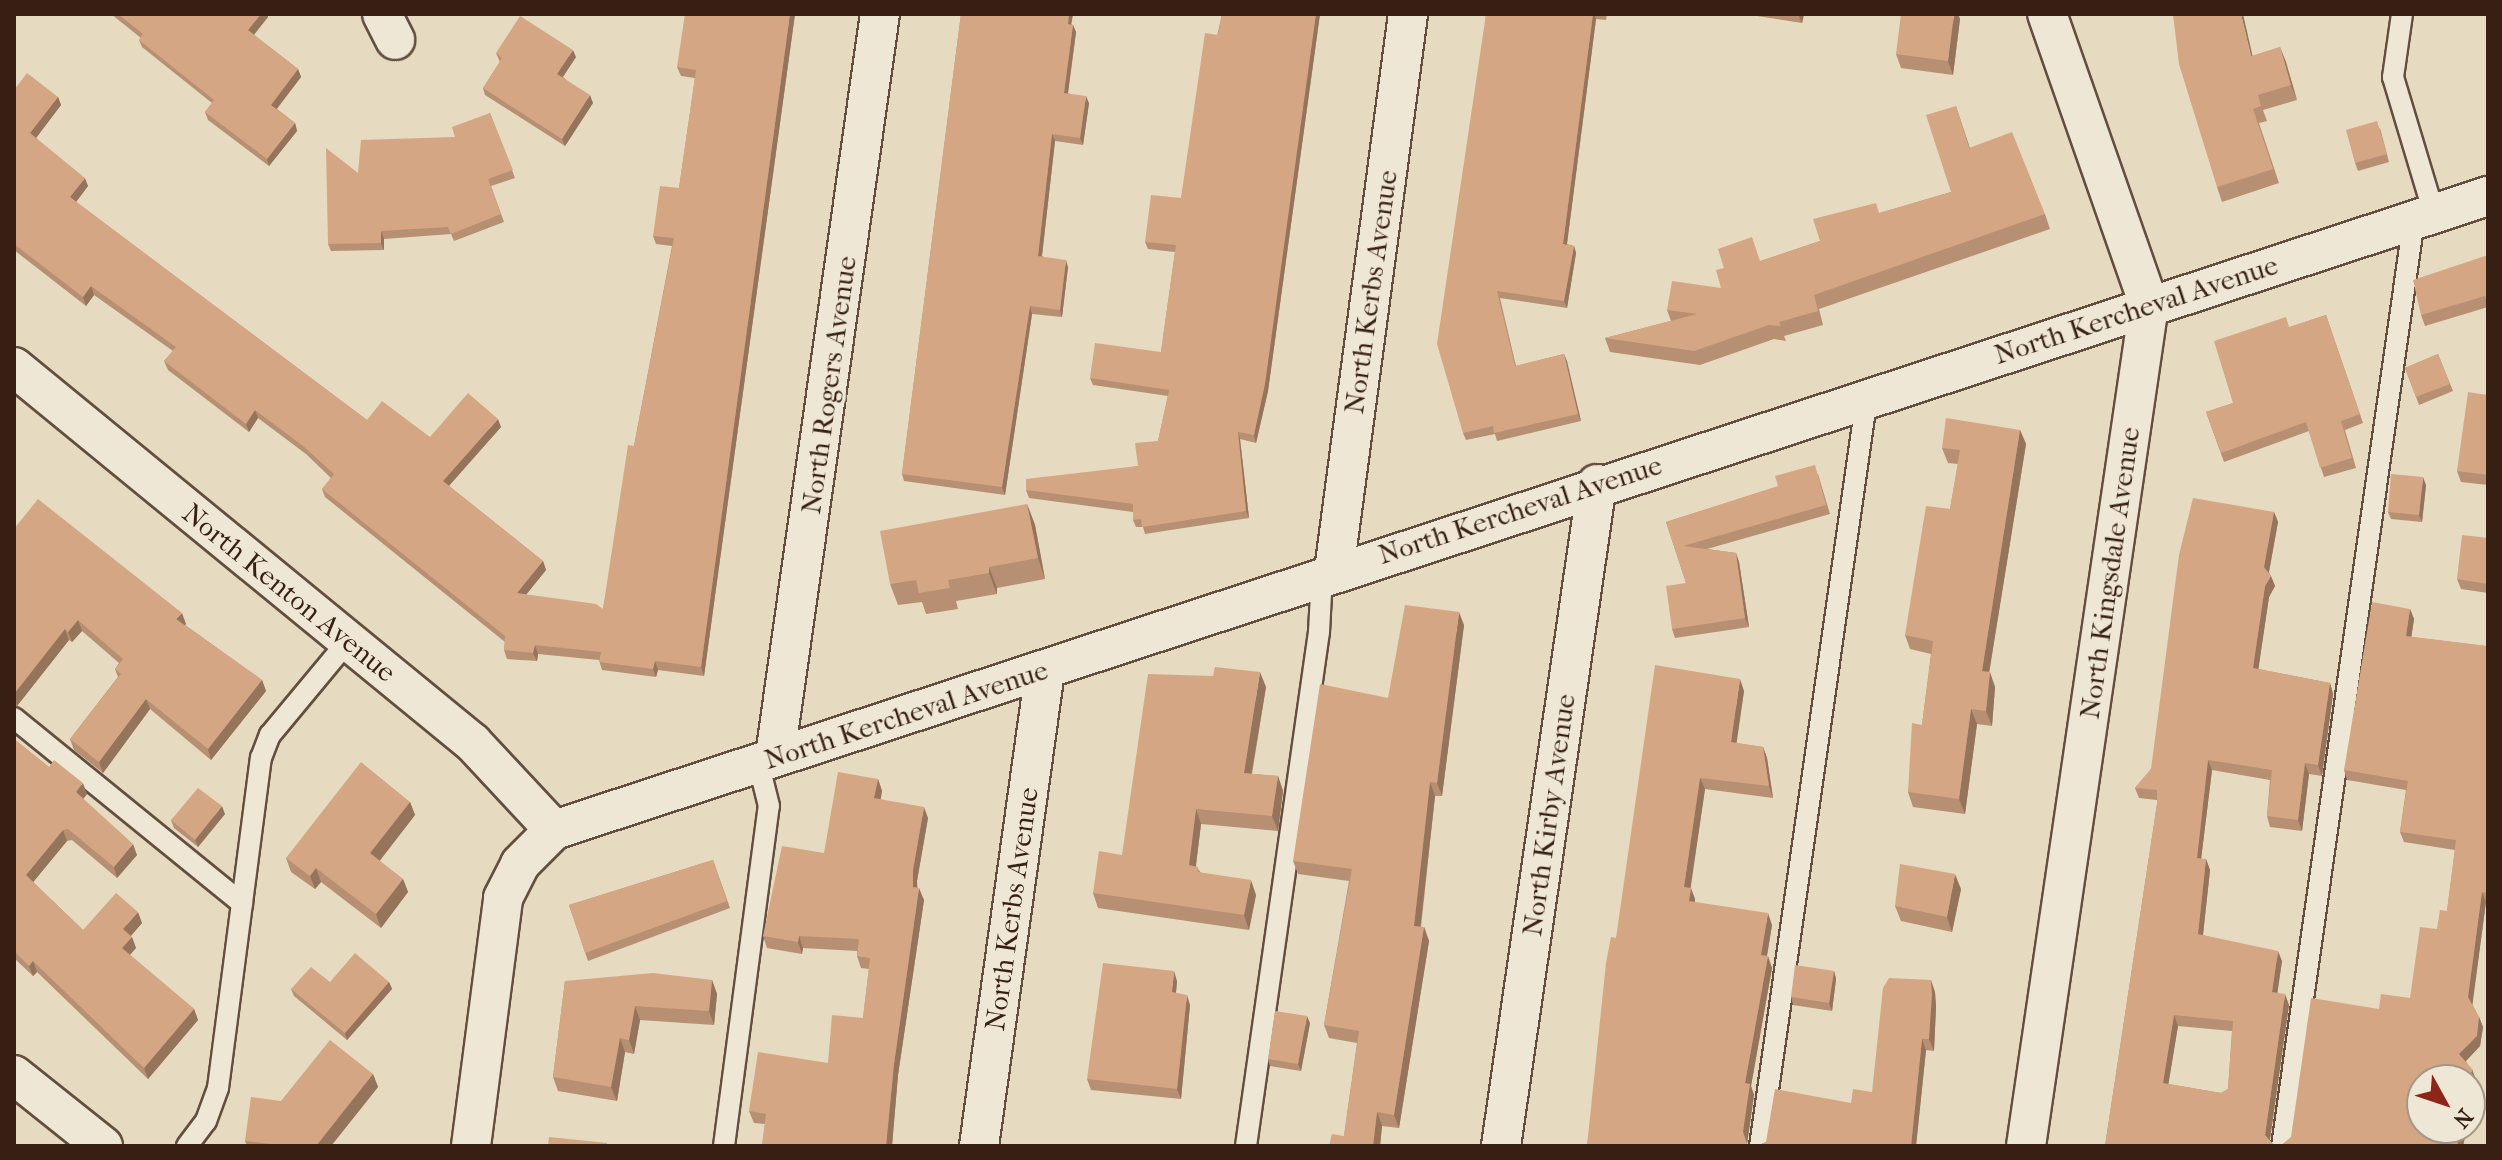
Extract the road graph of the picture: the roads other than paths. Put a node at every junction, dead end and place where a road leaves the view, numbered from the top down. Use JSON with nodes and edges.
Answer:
{"nodes":[{"id":1,"x":880,"y":14,"type":"edge"},
{"id":2,"x":1408,"y":14,"type":"edge"},
{"id":3,"x":2047,"y":14,"type":"edge"},
{"id":4,"x":2402,"y":14,"type":"edge"},
{"id":5,"x":2488,"y":196,"type":"edge"},
{"id":6,"x":2424,"y":217,"type":"junction"},
{"id":7,"x":2149,"y":305,"type":"junction"},
{"id":8,"x":14,"y":367,"type":"edge"},
{"id":9,"x":1867,"y":396,"type":"junction"},
{"id":10,"x":1597,"y":484,"type":"junction"},
{"id":11,"x":1328,"y":573,"type":"junction"},
{"id":12,"x":348,"y":641,"type":"junction"},
{"id":13,"x":1045,"y":671,"type":"junction"},
{"id":14,"x":14,"y":718,"type":"edge"},
{"id":15,"x":767,"y":759,"type":"junction"},
{"id":16,"x":554,"y":830,"type":"junction"},
{"id":17,"x":242,"y":903,"type":"junction"},
{"id":18,"x":14,"y":1075,"type":"edge"},
{"id":19,"x":103,"y":1146,"type":"edge"},
{"id":20,"x":187,"y":1146,"type":"edge"},
{"id":21,"x":471,"y":1146,"type":"edge"},
{"id":22,"x":724,"y":1146,"type":"edge"},
{"id":23,"x":979,"y":1146,"type":"edge"},
{"id":24,"x":1246,"y":1146,"type":"edge"},
{"id":25,"x":1501,"y":1146,"type":"edge"},
{"id":26,"x":1760,"y":1146,"type":"edge"},
{"id":27,"x":2026,"y":1146,"type":"edge"},
{"id":28,"x":2282,"y":1146,"type":"edge"}],
"edges":[{"from":1,"to":15,"type":"street","name":"North Rogers Avenue"},
{"from":2,"to":11,"type":"street","name":"North Kerbs Avenue"},
{"from":3,"to":7,"type":"street","name":"North Kingsdale Avenue"},
{"from":4,"to":6,"type":"lane"},
{"from":5,"to":6,"type":"street","name":"North Kercheval Avenue"},
{"from":6,"to":7,"type":"street","name":"North Kercheval Avenue"},
{"from":6,"to":28,"type":"lane"},
{"from":7,"to":9,"type":"street","name":"North Kercheval Avenue"},
{"from":7,"to":27,"type":"street","name":"North Kingsdale Avenue"},
{"from":8,"to":12,"type":"street","name":"North Kenton Avenue"},
{"from":9,"to":10,"type":"street","name":"North Kercheval Avenue"},
{"from":9,"to":26,"type":"lane"},
{"from":10,"to":11,"type":"street","name":"North Kercheval Avenue"},
{"from":10,"to":25,"type":"street","name":"North Kirby Avenue"},
{"from":11,"to":13,"type":"street","name":"North Kercheval Avenue"},
{"from":11,"to":24,"type":"lane"},
{"from":12,"to":16,"type":"street","name":"North Kenton Avenue"},
{"from":12,"to":17,"type":"lane"},
{"from":13,"to":15,"type":"street","name":"North Kercheval Avenue"},
{"from":13,"to":23,"type":"street","name":"North Kerbs Avenue"},
{"from":14,"to":17,"type":"lane"},
{"from":15,"to":16,"type":"street","name":"North Kercheval Avenue"},
{"from":15,"to":22,"type":"lane"},
{"from":16,"to":21,"type":"street"},
{"from":17,"to":20,"type":"lane"},
{"from":18,"to":19,"type":"street"}]}
